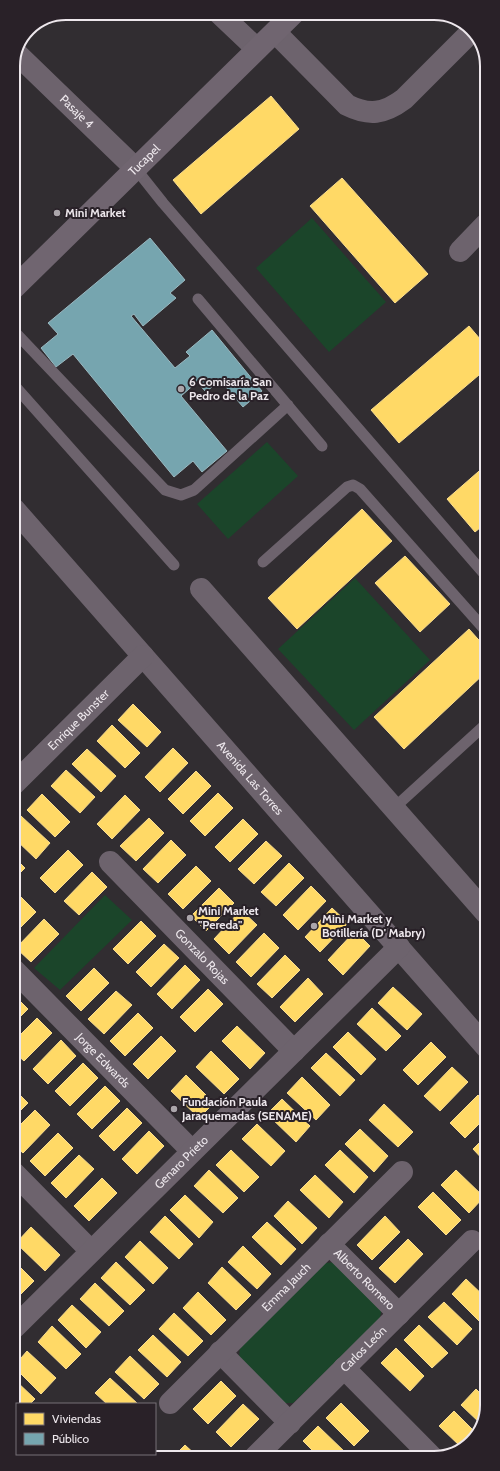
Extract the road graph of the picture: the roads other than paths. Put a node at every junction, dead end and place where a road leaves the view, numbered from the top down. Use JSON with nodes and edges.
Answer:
{"nodes":[{"id":1,"x":226,"y":20,"type":"edge"},
{"id":2,"x":287,"y":20,"type":"edge"},
{"id":3,"x":275,"y":32,"type":"junction"},
{"id":4,"x":468,"y":35,"type":"edge"},
{"id":5,"x":257,"y":49,"type":"junction"},
{"id":6,"x":21,"y":58,"type":"edge"},
{"id":7,"x":136,"y":169,"type":"junction"},
{"id":8,"x":480,"y":231,"type":"edge"},
{"id":9,"x":460,"y":251,"type":"dead end"},
{"id":10,"x":20,"y":282,"type":"edge"},
{"id":11,"x":198,"y":299,"type":"dead end"},
{"id":12,"x":20,"y":337,"type":"edge"},
{"id":13,"x":20,"y":391,"type":"edge"},
{"id":14,"x":288,"y":405,"type":"junction"},
{"id":15,"x":322,"y":446,"type":"dead end"},
{"id":16,"x":20,"y":516,"type":"edge"},
{"id":17,"x":263,"y":562,"type":"dead end"},
{"id":18,"x":174,"y":565,"type":"dead end"},
{"id":19,"x":480,"y":569,"type":"edge"},
{"id":20,"x":201,"y":589,"type":"dead end"},
{"id":21,"x":480,"y":624,"type":"edge"},
{"id":22,"x":143,"y":656,"type":"junction"},
{"id":23,"x":480,"y":729,"type":"edge"},
{"id":24,"x":20,"y":778,"type":"edge"},
{"id":25,"x":394,"y":808,"type":"junction"},
{"id":26,"x":110,"y":862,"type":"dead end"},
{"id":27,"x":480,"y":906,"type":"edge"},
{"id":28,"x":399,"y":947,"type":"junction"},
{"id":29,"x":20,"y":976,"type":"edge"},
{"id":30,"x":480,"y":1041,"type":"edge"},
{"id":31,"x":294,"y":1051,"type":"junction"},
{"id":32,"x":192,"y":1151,"type":"junction"},
{"id":33,"x":402,"y":1172,"type":"dead end"},
{"id":34,"x":20,"y":1179,"type":"edge"},
{"id":35,"x":472,"y":1241,"type":"dead end"},
{"id":36,"x":329,"y":1244,"type":"junction"},
{"id":37,"x":91,"y":1251,"type":"junction"},
{"id":38,"x":399,"y":1314,"type":"junction"},
{"id":39,"x":20,"y":1322,"type":"edge"},
{"id":40,"x":220,"y":1352,"type":"junction"},
{"id":41,"x":344,"y":1368,"type":"junction"},
{"id":42,"x":170,"y":1403,"type":"dead end"},
{"id":43,"x":290,"y":1423,"type":"junction"},
{"id":44,"x":261,"y":1451,"type":"edge"},
{"id":45,"x":425,"y":1451,"type":"edge"}],
"edges":[{"from":1,"to":5,"type":"street"},
{"from":2,"to":3,"type":"main road","name":"Tucapel"},
{"from":3,"to":4,"type":"street"},
{"from":3,"to":5,"type":"main road","name":"Tucapel"},
{"from":5,"to":7,"type":"main road","name":"Tucapel"},
{"from":6,"to":7,"type":"street","name":"Pasaje 4"},
{"from":7,"to":10,"type":"main road","name":"Tucapel"},
{"from":7,"to":19,"type":"lane"},
{"from":8,"to":9,"type":"street"},
{"from":11,"to":14,"type":"lane"},
{"from":12,"to":14,"type":"lane"},
{"from":13,"to":18,"type":"lane"},
{"from":14,"to":15,"type":"lane"},
{"from":16,"to":22,"type":"street","name":"Avenida Las Torres"},
{"from":17,"to":21,"type":"lane"},
{"from":20,"to":25,"type":"street"},
{"from":22,"to":24,"type":"street","name":"Enrique Bunster"},
{"from":22,"to":28,"type":"street","name":"Avenida Las Torres"},
{"from":23,"to":25,"type":"lane"},
{"from":25,"to":27,"type":"street"},
{"from":26,"to":31,"type":"street","name":"Gonzalo Rojas"},
{"from":28,"to":30,"type":"street","name":"Avenida Las Torres"},
{"from":28,"to":31,"type":"street","name":"Genaro Prieto"},
{"from":29,"to":32,"type":"street","name":"Jorge Edwards"},
{"from":31,"to":32,"type":"street","name":"Genaro Prieto"},
{"from":32,"to":37,"type":"street","name":"Genaro Prieto"},
{"from":33,"to":36,"type":"street","name":"Emma Jauch"},
{"from":34,"to":37,"type":"street"},
{"from":35,"to":38,"type":"street","name":"Carlos León"},
{"from":36,"to":38,"type":"street","name":"Alberto Romero"},
{"from":36,"to":40,"type":"street","name":"Emma Jauch"},
{"from":37,"to":39,"type":"street","name":"Genaro Prieto"},
{"from":38,"to":41,"type":"street","name":"Carlos León"},
{"from":40,"to":42,"type":"street","name":"Emma Jauch"},
{"from":40,"to":43,"type":"street"},
{"from":41,"to":43,"type":"street","name":"Carlos León"},
{"from":41,"to":45,"type":"street"},
{"from":43,"to":44,"type":"street","name":"Carlos León"}]}
